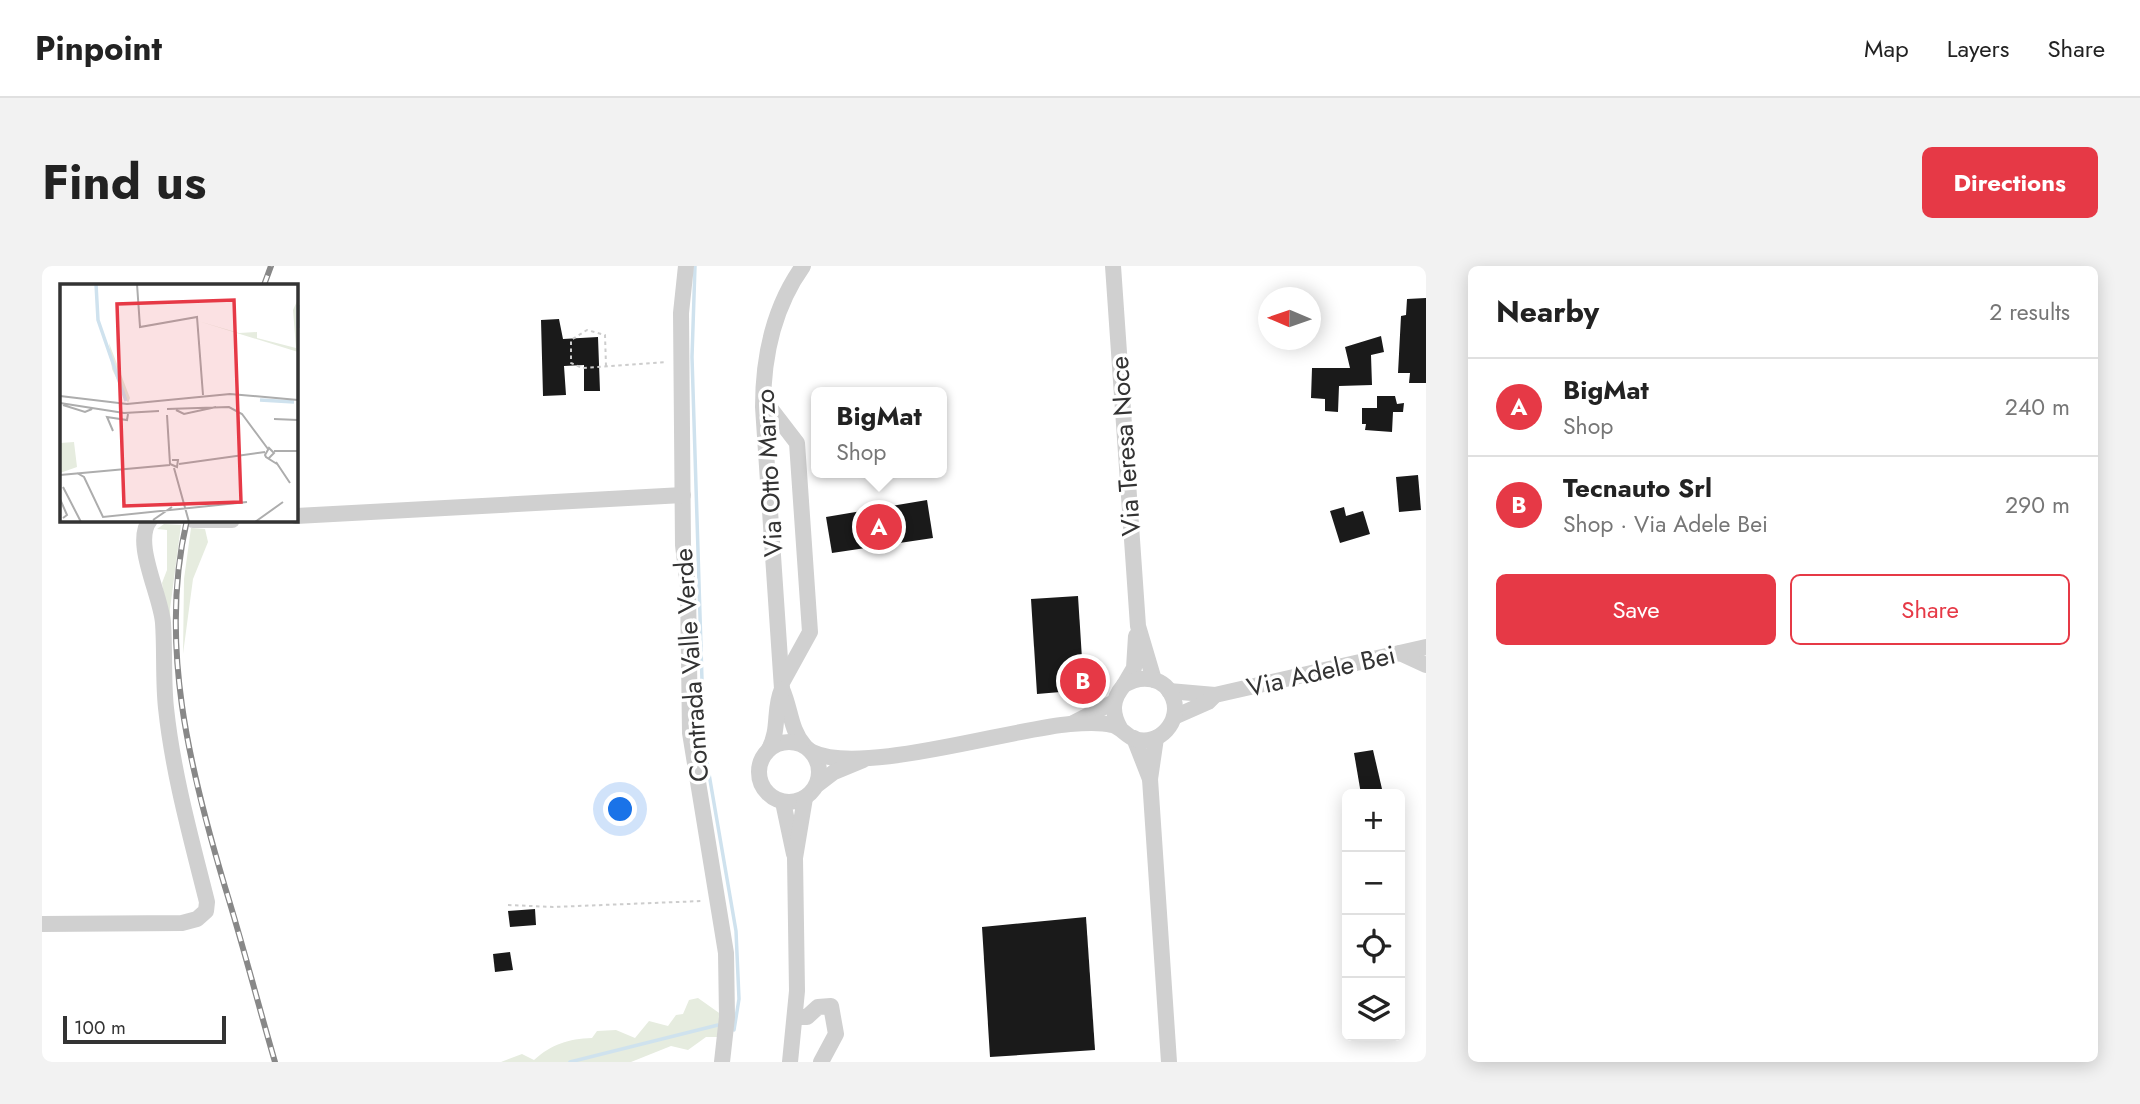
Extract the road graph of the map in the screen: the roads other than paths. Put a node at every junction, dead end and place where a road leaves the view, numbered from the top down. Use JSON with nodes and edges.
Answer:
{"nodes":[{"id":1,"x":685,"y":266,"type":"edge"},
{"id":2,"x":803,"y":266,"type":"edge"},
{"id":3,"x":1113,"y":266,"type":"edge"},
{"id":4,"x":763,"y":397,"type":"junction"},
{"id":5,"x":683,"y":495,"type":"junction"},
{"id":6,"x":298,"y":516,"type":"edge"},
{"id":7,"x":149,"y":522,"type":"edge"},
{"id":8,"x":1138,"y":626,"type":"junction"},
{"id":9,"x":1426,"y":647,"type":"edge"},
{"id":10,"x":1400,"y":653,"type":"junction"},
{"id":11,"x":1426,"y":665,"type":"edge"},
{"id":12,"x":1154,"y":680,"type":"junction"},
{"id":13,"x":1124,"y":685,"type":"junction"},
{"id":14,"x":782,"y":686,"type":"junction"},
{"id":15,"x":1169,"y":691,"type":"junction"},
{"id":16,"x":1215,"y":695,"type":"junction"},
{"id":17,"x":1114,"y":702,"type":"junction"},
{"id":18,"x":1174,"y":717,"type":"junction"},
{"id":19,"x":1071,"y":724,"type":"junction"},
{"id":20,"x":1119,"y":728,"type":"junction"},
{"id":21,"x":1134,"y":738,"type":"junction"},
{"id":22,"x":1156,"y":738,"type":"junction"},
{"id":23,"x":808,"y":749,"type":"junction"},
{"id":24,"x":769,"y":750,"type":"junction"},
{"id":25,"x":867,"y":759,"type":"junction"},
{"id":26,"x":1150,"y":779,"type":"junction"},
{"id":27,"x":817,"y":785,"type":"junction"},
{"id":28,"x":805,"y":798,"type":"junction"},
{"id":29,"x":783,"y":802,"type":"junction"},
{"id":30,"x":795,"y":858,"type":"junction"},
{"id":31,"x":42,"y":924,"type":"edge"},
{"id":32,"x":795,"y":1017,"type":"junction"},
{"id":33,"x":722,"y":1062,"type":"edge"},
{"id":34,"x":790,"y":1062,"type":"edge"},
{"id":35,"x":821,"y":1062,"type":"edge"},
{"id":36,"x":1169,"y":1062,"type":"edge"}],
"edges":[{"from":1,"to":5,"type":"street","name":"Contrada Valle Verde"},
{"from":2,"to":4,"type":"street","name":"Via Otto Marzo"},
{"from":3,"to":8,"type":"street","name":"Via Teresa Noce"},
{"from":4,"to":14,"type":"street","name":"Via Otto Marzo"},
{"from":4,"to":14,"type":"street"},
{"from":5,"to":6,"type":"street"},
{"from":5,"to":33,"type":"street","name":"Contrada Valle Verde"},
{"from":7,"to":31,"type":"street"},
{"from":8,"to":12,"type":"street","name":"Via Teresa Noce"},
{"from":8,"to":13,"type":"street","name":"Via Teresa Noce"},
{"from":9,"to":10,"type":"street","name":"Via Adele Bei"},
{"from":10,"to":11,"type":"street"},
{"from":10,"to":16,"type":"street","name":"Via Adele Bei"},
{"from":12,"to":13,"type":"street"},
{"from":12,"to":15,"type":"street"},
{"from":13,"to":17,"type":"street"},
{"from":14,"to":23,"type":"street","name":"Via Otto Marzo"},
{"from":14,"to":24,"type":"street","name":"Via Otto Marzo"},
{"from":15,"to":16,"type":"street","name":"Via Adele Bei"},
{"from":15,"to":18,"type":"street"},
{"from":16,"to":18,"type":"street","name":"Via Adele Bei"},
{"from":17,"to":19,"type":"street"},
{"from":17,"to":20,"type":"street"},
{"from":18,"to":22,"type":"street"},
{"from":19,"to":20,"type":"street"},
{"from":19,"to":25,"type":"street"},
{"from":20,"to":21,"type":"street"},
{"from":21,"to":22,"type":"street"},
{"from":21,"to":26,"type":"street"},
{"from":22,"to":26,"type":"street"},
{"from":23,"to":24,"type":"street"},
{"from":23,"to":25,"type":"street"},
{"from":23,"to":27,"type":"street"},
{"from":24,"to":29,"type":"street"},
{"from":25,"to":27,"type":"street"},
{"from":26,"to":36,"type":"street"},
{"from":27,"to":28,"type":"street"},
{"from":28,"to":29,"type":"street"},
{"from":28,"to":30,"type":"street"},
{"from":29,"to":30,"type":"street"},
{"from":30,"to":32,"type":"street"},
{"from":32,"to":34,"type":"street"},
{"from":32,"to":35,"type":"street"}]}
